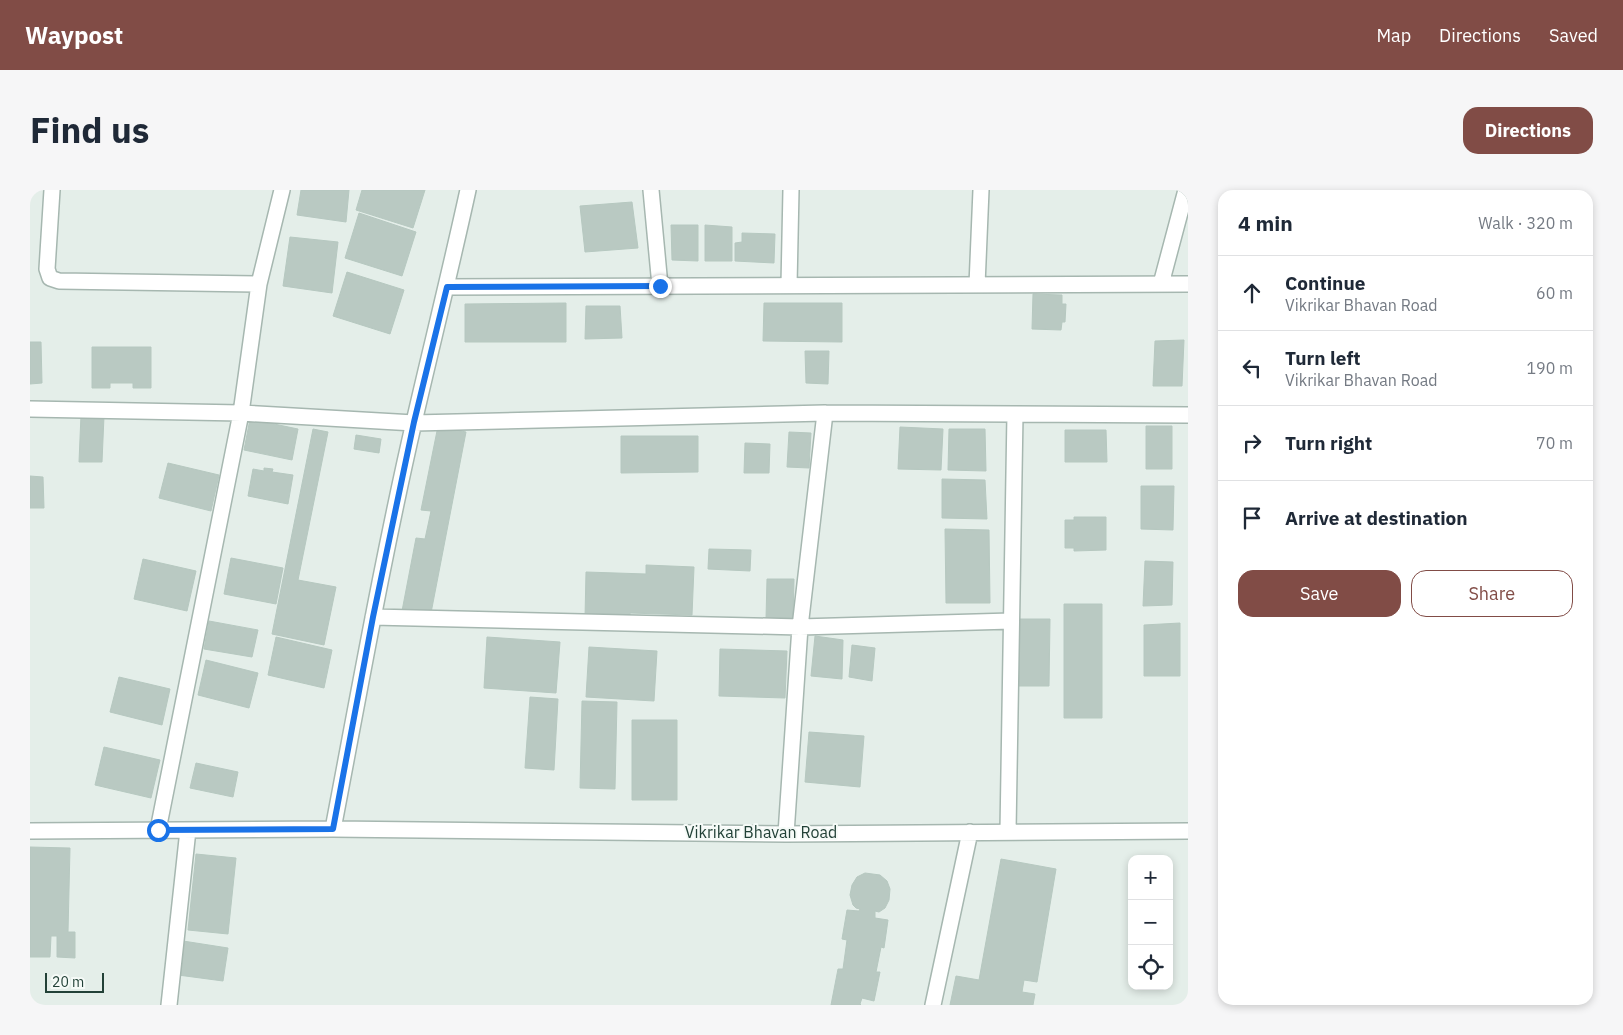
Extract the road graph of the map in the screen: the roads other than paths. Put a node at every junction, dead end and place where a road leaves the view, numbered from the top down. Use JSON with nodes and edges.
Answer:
{"nodes":[{"id":1,"x":52,"y":190,"type":"edge"},
{"id":2,"x":282,"y":190,"type":"edge"},
{"id":3,"x":468,"y":190,"type":"edge"},
{"id":4,"x":651,"y":190,"type":"edge"},
{"id":5,"x":791,"y":190,"type":"edge"},
{"id":6,"x":981,"y":190,"type":"edge"},
{"id":7,"x":1186,"y":190,"type":"edge"},
{"id":8,"x":259,"y":284,"type":"junction"},
{"id":9,"x":1161,"y":284,"type":"junction"},
{"id":10,"x":1188,"y":284,"type":"edge"},
{"id":11,"x":789,"y":285,"type":"junction"},
{"id":12,"x":977,"y":285,"type":"junction"},
{"id":13,"x":660,"y":286,"type":"junction"},
{"id":14,"x":447,"y":287,"type":"junction"},
{"id":15,"x":30,"y":409,"type":"edge"},
{"id":16,"x":241,"y":413,"type":"junction"},
{"id":17,"x":826,"y":413,"type":"junction"},
{"id":18,"x":1015,"y":414,"type":"junction"},
{"id":19,"x":1188,"y":414,"type":"edge"},
{"id":20,"x":414,"y":422,"type":"junction"},
{"id":21,"x":373,"y":617,"type":"junction"},
{"id":22,"x":1011,"y":621,"type":"junction"},
{"id":23,"x":800,"y":628,"type":"junction"},
{"id":24,"x":333,"y":829,"type":"junction"},
{"id":25,"x":158,"y":830,"type":"junction"},
{"id":26,"x":188,"y":830,"type":"junction"},
{"id":27,"x":30,"y":831,"type":"edge"},
{"id":28,"x":1188,"y":831,"type":"edge"},
{"id":29,"x":970,"y":832,"type":"junction"},
{"id":30,"x":1008,"y":832,"type":"junction"},
{"id":31,"x":786,"y":834,"type":"junction"},
{"id":32,"x":169,"y":1005,"type":"edge"},
{"id":33,"x":933,"y":1005,"type":"edge"}],
"edges":[{"from":1,"to":8,"type":"street"},
{"from":2,"to":8,"type":"street"},
{"from":3,"to":14,"type":"street"},
{"from":4,"to":13,"type":"street"},
{"from":5,"to":11,"type":"street"},
{"from":6,"to":12,"type":"street"},
{"from":7,"to":9,"type":"street"},
{"from":8,"to":16,"type":"street"},
{"from":9,"to":10,"type":"street"},
{"from":9,"to":12,"type":"street"},
{"from":11,"to":12,"type":"street"},
{"from":11,"to":13,"type":"street"},
{"from":13,"to":14,"type":"street"},
{"from":14,"to":20,"type":"street"},
{"from":15,"to":16,"type":"street"},
{"from":16,"to":20,"type":"street"},
{"from":16,"to":25,"type":"street"},
{"from":17,"to":18,"type":"street"},
{"from":17,"to":20,"type":"street"},
{"from":17,"to":23,"type":"street"},
{"from":18,"to":19,"type":"street"},
{"from":18,"to":22,"type":"street"},
{"from":20,"to":21,"type":"street"},
{"from":21,"to":23,"type":"street"},
{"from":21,"to":24,"type":"street"},
{"from":22,"to":23,"type":"street"},
{"from":22,"to":30,"type":"street"},
{"from":23,"to":31,"type":"street"},
{"from":24,"to":26,"type":"street","name":"Vikrikar Bhavan Road"},
{"from":24,"to":31,"type":"street","name":"Vikrikar Bhavan Road"},
{"from":25,"to":26,"type":"street","name":"Vikrikar Bhavan Road"},
{"from":25,"to":27,"type":"street","name":"Vikrikar Bhavan Road"},
{"from":26,"to":32,"type":"street"},
{"from":28,"to":30,"type":"street","name":"Vikrikar Bhavan Road"},
{"from":29,"to":30,"type":"street","name":"Vikrikar Bhavan Road"},
{"from":29,"to":31,"type":"street","name":"Vikrikar Bhavan Road"},
{"from":29,"to":33,"type":"street"}]}
